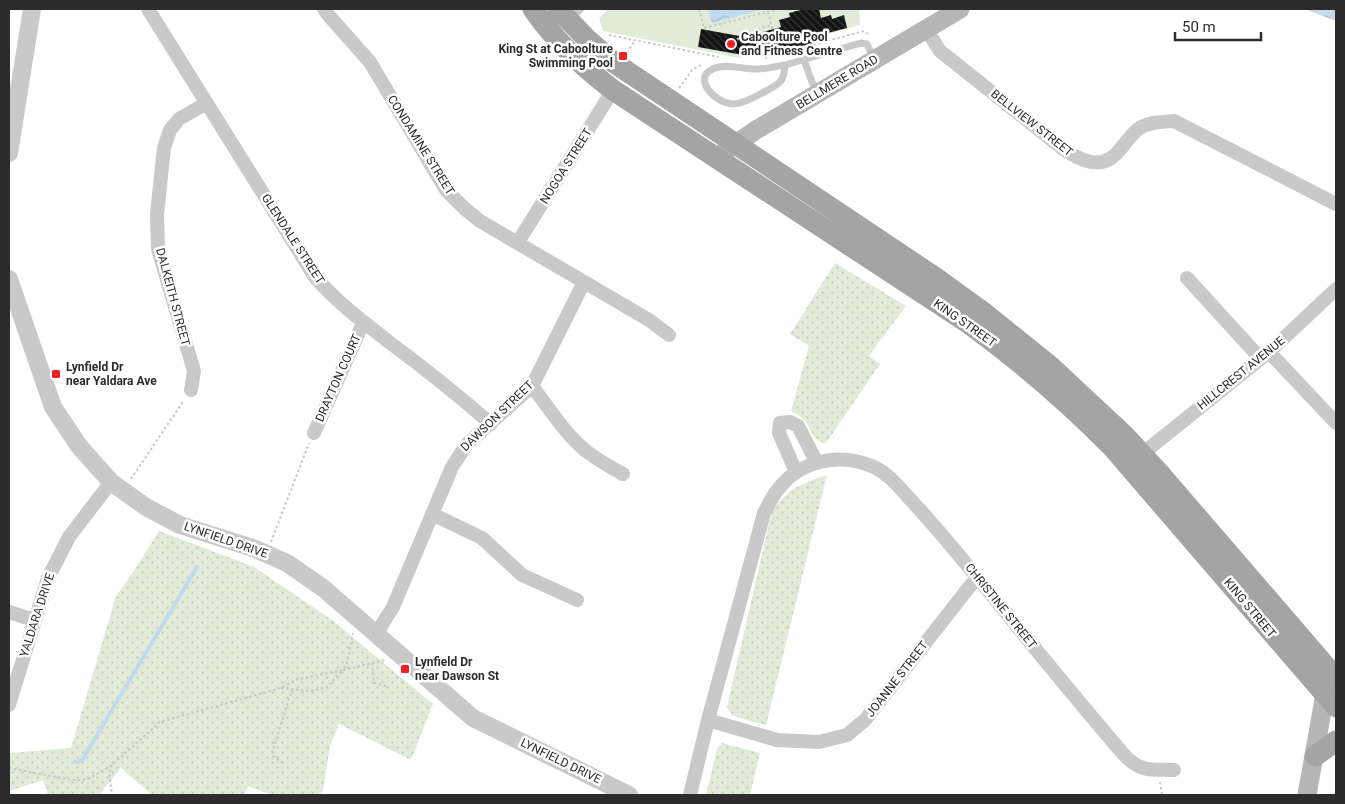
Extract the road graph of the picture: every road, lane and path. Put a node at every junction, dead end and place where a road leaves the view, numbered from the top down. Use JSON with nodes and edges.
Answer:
{"nodes":[{"id":1,"x":32,"y":9,"type":"edge"},
{"id":2,"x":148,"y":9,"type":"edge"},
{"id":3,"x":324,"y":9,"type":"edge"},
{"id":4,"x":533,"y":9,"type":"edge"},
{"id":5,"x":699,"y":9,"type":"edge"},
{"id":6,"x":779,"y":9,"type":"edge"},
{"id":7,"x":960,"y":9,"type":"edge"},
{"id":8,"x":768,"y":12,"type":"junction"},
{"id":9,"x":569,"y":13,"type":"edge"},
{"id":10,"x":771,"y":26,"type":"junction"},
{"id":11,"x":926,"y":29,"type":"junction"},
{"id":12,"x":601,"y":34,"type":"dead end"},
{"id":13,"x":871,"y":36,"type":"dead end"},
{"id":14,"x":737,"y":39,"type":"dead end"},
{"id":15,"x":635,"y":40,"type":"junction"},
{"id":16,"x":626,"y":54,"type":"dead end"},
{"id":17,"x":779,"y":54,"type":"junction"},
{"id":18,"x":764,"y":58,"type":"dead end"},
{"id":19,"x":874,"y":59,"type":"junction"},
{"id":20,"x":712,"y":60,"type":"dead end"},
{"id":21,"x":804,"y":60,"type":"junction"},
{"id":22,"x":706,"y":63,"type":"dead end"},
{"id":23,"x":785,"y":65,"type":"junction"},
{"id":24,"x":678,"y":89,"type":"dead end"},
{"id":25,"x":613,"y":90,"type":"junction"},
{"id":26,"x":818,"y":93,"type":"junction"},
{"id":27,"x":207,"y":103,"type":"junction"},
{"id":28,"x":735,"y":145,"type":"junction"},
{"id":29,"x":9,"y":153,"type":"edge"},
{"id":30,"x":715,"y":158,"type":"junction"},
{"id":31,"x":1336,"y":204,"type":"edge"},
{"id":32,"x":518,"y":242,"type":"junction"},
{"id":33,"x":1187,"y":278,"type":"dead end"},
{"id":34,"x":9,"y":279,"type":"edge"},
{"id":35,"x":584,"y":282,"type":"junction"},
{"id":36,"x":1336,"y":289,"type":"edge"},
{"id":37,"x":363,"y":323,"type":"junction"},
{"id":38,"x":668,"y":335,"type":"dead end"},
{"id":39,"x":1265,"y":355,"type":"junction"},
{"id":40,"x":532,"y":386,"type":"junction"},
{"id":41,"x":191,"y":390,"type":"joint"},
{"id":42,"x":1336,"y":423,"type":"edge"},
{"id":43,"x":490,"y":424,"type":"junction"},
{"id":44,"x":314,"y":433,"type":"joint"},
{"id":45,"x":1142,"y":454,"type":"junction"},
{"id":46,"x":817,"y":463,"type":"junction"},
{"id":47,"x":796,"y":472,"type":"junction"},
{"id":48,"x":623,"y":474,"type":"dead end"},
{"id":49,"x":130,"y":481,"type":"dead end"},
{"id":50,"x":112,"y":482,"type":"junction"},
{"id":51,"x":432,"y":514,"type":"junction"},
{"id":52,"x":267,"y":553,"type":"junction"},
{"id":53,"x":977,"y":576,"type":"junction"},
{"id":54,"x":577,"y":600,"type":"dead end"},
{"id":55,"x":9,"y":612,"type":"edge"},
{"id":56,"x":359,"y":619,"type":"junction"},
{"id":57,"x":34,"y":620,"type":"junction"},
{"id":58,"x":376,"y":634,"type":"junction"},
{"id":59,"x":387,"y":660,"type":"dead end"},
{"id":60,"x":372,"y":663,"type":"junction"},
{"id":61,"x":344,"y":670,"type":"junction"},
{"id":62,"x":389,"y":687,"type":"dead end"},
{"id":63,"x":281,"y":688,"type":"junction"},
{"id":64,"x":292,"y":689,"type":"junction"},
{"id":65,"x":1333,"y":691,"type":"edge"},
{"id":66,"x":9,"y":705,"type":"edge"},
{"id":67,"x":708,"y":720,"type":"junction"},
{"id":68,"x":1336,"y":741,"type":"edge"},
{"id":69,"x":1315,"y":756,"type":"junction"},
{"id":70,"x":283,"y":762,"type":"dead end"},
{"id":71,"x":112,"y":765,"type":"junction"},
{"id":72,"x":9,"y":768,"type":"edge"},
{"id":73,"x":1174,"y":770,"type":"dead end"},
{"id":74,"x":112,"y":795,"type":"edge"},
{"id":75,"x":629,"y":795,"type":"edge"},
{"id":76,"x":690,"y":795,"type":"edge"},
{"id":77,"x":1307,"y":795,"type":"edge"}],
"edges":[{"from":1,"to":29,"type":"street"},
{"from":2,"to":27,"type":"street","name":"GLENDALE STREET"},
{"from":3,"to":32,"type":"street","name":"CONDAMINE STREET"},
{"from":4,"to":25,"type":"main road","name":"KING STREET"},
{"from":5,"to":8,"type":"path"},
{"from":6,"to":8,"type":"path"},
{"from":7,"to":11,"type":"main road","name":"BELLMERE ROAD"},
{"from":8,"to":10,"type":"path"},
{"from":9,"to":28,"type":"main road","name":"KING STREET"},
{"from":10,"to":14,"type":"path"},
{"from":10,"to":17,"type":"path"},
{"from":11,"to":19,"type":"main road","name":"BELLMERE ROAD"},
{"from":11,"to":31,"type":"street","name":"BELLVIEW STREET"},
{"from":12,"to":15,"type":"path"},
{"from":13,"to":17,"type":"path"},
{"from":15,"to":16,"type":"path"},
{"from":15,"to":20,"type":"path"},
{"from":17,"to":18,"type":"path"},
{"from":19,"to":21,"type":"lane"},
{"from":19,"to":26,"type":"main road","name":"BELLMERE ROAD"},
{"from":21,"to":23,"type":"lane"},
{"from":21,"to":26,"type":"lane"},
{"from":22,"to":24,"type":"path"},
{"from":23,"to":23,"type":"lane"},
{"from":25,"to":30,"type":"main road","name":"KING STREET"},
{"from":25,"to":32,"type":"street","name":"NOGOA STREET"},
{"from":26,"to":28,"type":"main road","name":"BELLMERE ROAD"},
{"from":27,"to":37,"type":"street","name":"GLENDALE STREET"},
{"from":27,"to":41,"type":"street","name":"DALKEITH STREET"},
{"from":28,"to":30,"type":"main road","name":"BELLMERE ROAD"},
{"from":28,"to":45,"type":"main road","name":"KING STREET"},
{"from":30,"to":65,"type":"main road","name":"KING STREET"},
{"from":32,"to":35,"type":"street","name":"CONDAMINE STREET"},
{"from":33,"to":39,"type":"street"},
{"from":34,"to":50,"type":"street","name":"LYNFIELD DRIVE"},
{"from":35,"to":38,"type":"street","name":"CONDAMINE STREET"},
{"from":35,"to":40,"type":"street","name":"DAWSON STREET"},
{"from":36,"to":39,"type":"street","name":"HILLCREST AVENUE"},
{"from":37,"to":43,"type":"street","name":"GLENDALE STREET"},
{"from":37,"to":44,"type":"street","name":"DRAYTON COURT"},
{"from":39,"to":42,"type":"street"},
{"from":39,"to":45,"type":"street","name":"HILLCREST AVENUE"},
{"from":40,"to":43,"type":"street","name":"DAWSON STREET"},
{"from":40,"to":48,"type":"street"},
{"from":41,"to":49,"type":"path"},
{"from":43,"to":51,"type":"street","name":"DAWSON STREET"},
{"from":44,"to":52,"type":"path"},
{"from":45,"to":65,"type":"main road","name":"KING STREET"},
{"from":46,"to":47,"type":"street","name":"CHRISTINE STREET"},
{"from":46,"to":47,"type":"street"},
{"from":46,"to":53,"type":"street","name":"CHRISTINE STREET"},
{"from":47,"to":67,"type":"street","name":"CHRISTINE STREET"},
{"from":50,"to":52,"type":"street","name":"LYNFIELD DRIVE"},
{"from":50,"to":57,"type":"street","name":"YALDARA DRIVE"},
{"from":51,"to":54,"type":"street"},
{"from":51,"to":58,"type":"street","name":"DAWSON STREET"},
{"from":52,"to":56,"type":"street","name":"LYNFIELD DRIVE"},
{"from":53,"to":67,"type":"street","name":"JOANNE STREET"},
{"from":53,"to":73,"type":"street","name":"CHRISTINE STREET"},
{"from":55,"to":57,"type":"street"},
{"from":56,"to":58,"type":"street","name":"LYNFIELD DRIVE"},
{"from":56,"to":61,"type":"path"},
{"from":57,"to":66,"type":"street","name":"YALDARA DRIVE"},
{"from":58,"to":75,"type":"street","name":"LYNFIELD DRIVE"},
{"from":59,"to":60,"type":"path"},
{"from":60,"to":61,"type":"path"},
{"from":60,"to":62,"type":"path"},
{"from":61,"to":63,"type":"path"},
{"from":61,"to":64,"type":"path"},
{"from":63,"to":64,"type":"path"},
{"from":63,"to":71,"type":"path"},
{"from":64,"to":70,"type":"path"},
{"from":65,"to":69,"type":"main road"},
{"from":67,"to":76,"type":"street","name":"CHRISTINE STREET"},
{"from":68,"to":69,"type":"main road"},
{"from":69,"to":77,"type":"main road"},
{"from":71,"to":72,"type":"path"},
{"from":71,"to":74,"type":"path"}]}
